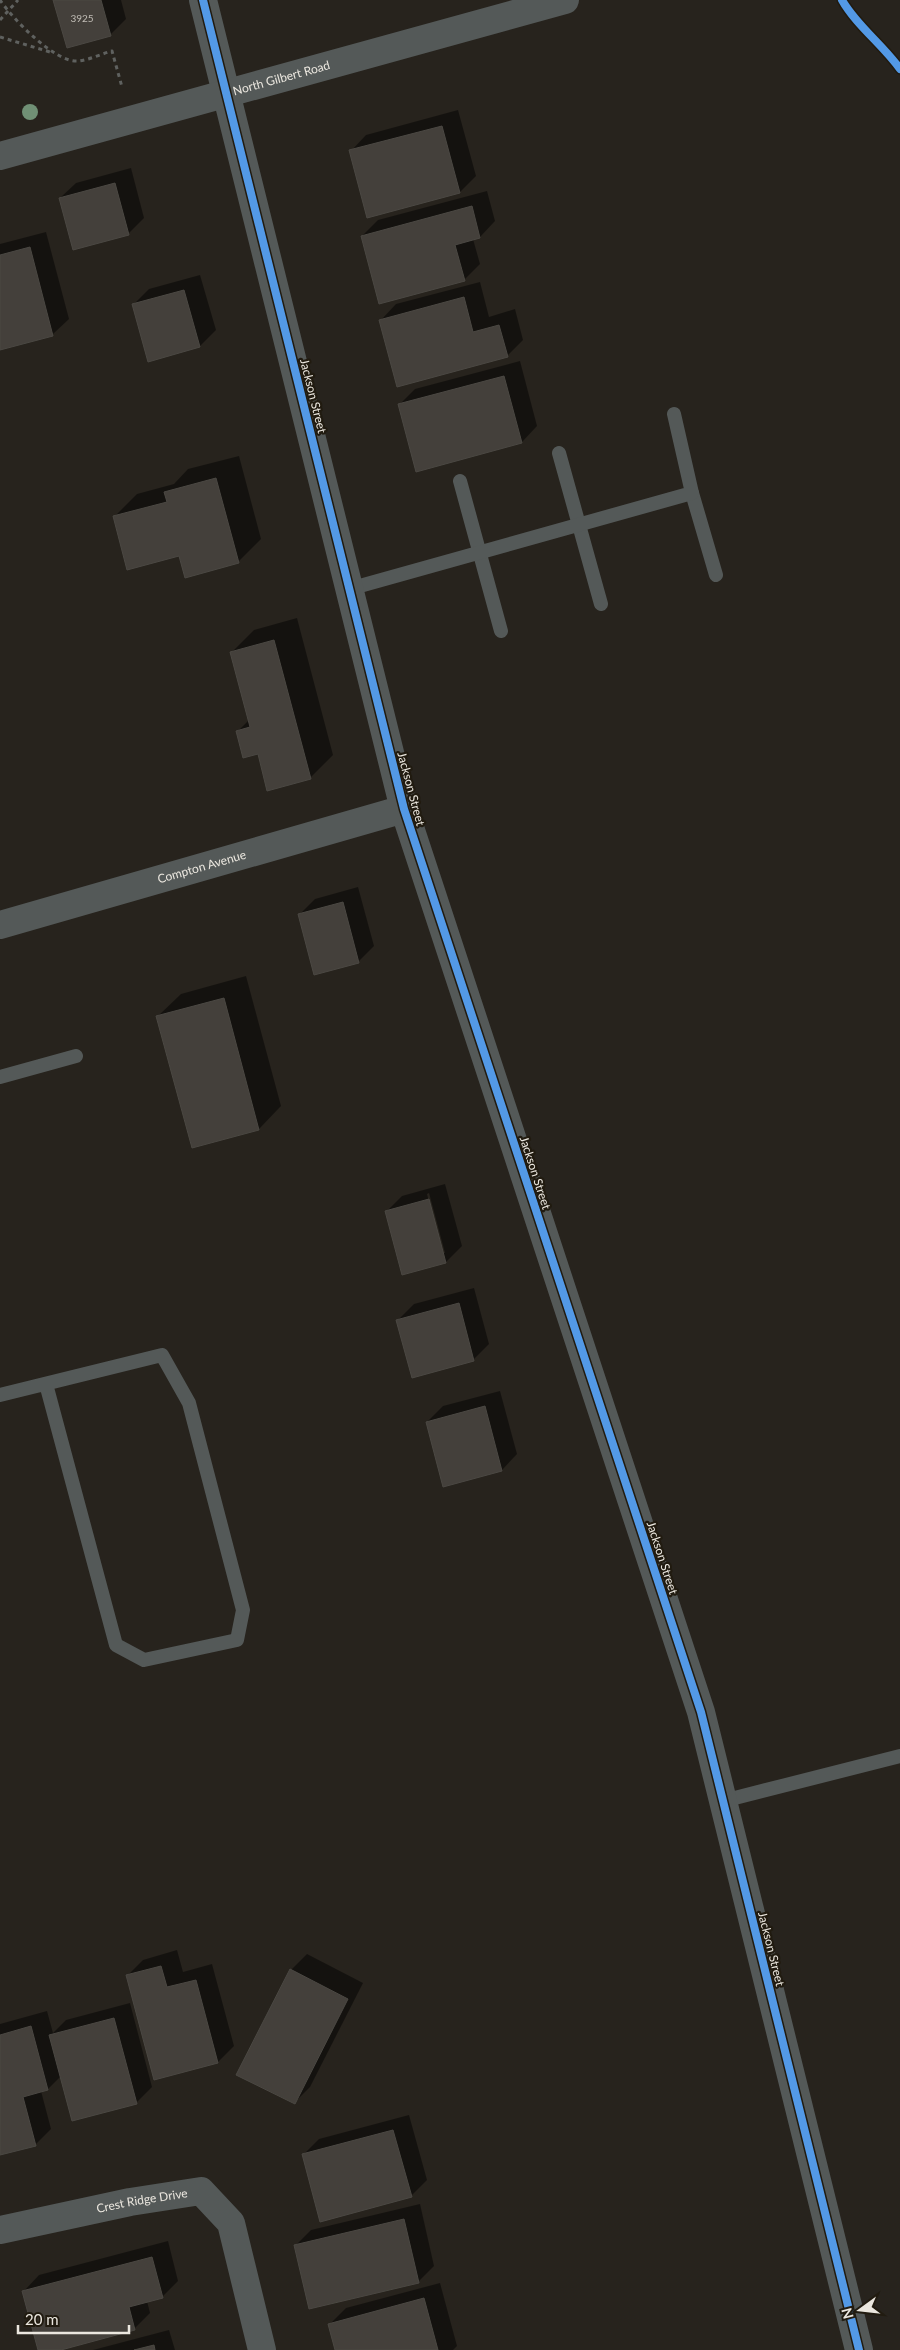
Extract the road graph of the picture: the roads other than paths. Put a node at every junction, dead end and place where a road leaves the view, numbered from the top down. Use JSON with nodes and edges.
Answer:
{"nodes":[{"id":1,"x":203,"y":0,"type":"edge"},
{"id":2,"x":565,"y":0,"type":"edge"},
{"id":3,"x":227,"y":94,"type":"junction"},
{"id":4,"x":0,"y":156,"type":"edge"},
{"id":5,"x":674,"y":414,"type":"dead end"},
{"id":6,"x":559,"y":453,"type":"dead end"},
{"id":7,"x":460,"y":482,"type":"dead end"},
{"id":8,"x":692,"y":493,"type":"junction"},
{"id":9,"x":580,"y":525,"type":"junction"},
{"id":10,"x":481,"y":553,"type":"junction"},
{"id":11,"x":716,"y":575,"type":"dead end"},
{"id":12,"x":349,"y":588,"type":"junction"},
{"id":13,"x":601,"y":604,"type":"dead end"},
{"id":14,"x":501,"y":631,"type":"dead end"},
{"id":15,"x":404,"y":809,"type":"junction"},
{"id":16,"x":0,"y":924,"type":"edge"},
{"id":17,"x":76,"y":1056,"type":"dead end"},
{"id":18,"x":0,"y":1077,"type":"edge"},
{"id":19,"x":46,"y":1384,"type":"junction"},
{"id":20,"x":0,"y":1395,"type":"edge"},
{"id":21,"x":900,"y":1756,"type":"edge"},
{"id":22,"x":723,"y":1801,"type":"junction"},
{"id":23,"x":0,"y":2230,"type":"edge"},
{"id":24,"x":262,"y":2350,"type":"edge"},
{"id":25,"x":859,"y":2350,"type":"edge"}],
"edges":[{"from":1,"to":3,"type":"street","name":"Jackson Street"},
{"from":2,"to":3,"type":"street","name":"North Gilbert Road"},
{"from":3,"to":4,"type":"street","name":"North Gilbert Road"},
{"from":3,"to":12,"type":"street","name":"Jackson Street"},
{"from":5,"to":8,"type":"lane"},
{"from":6,"to":9,"type":"lane"},
{"from":7,"to":10,"type":"lane"},
{"from":8,"to":9,"type":"lane"},
{"from":8,"to":11,"type":"lane"},
{"from":9,"to":10,"type":"lane"},
{"from":9,"to":13,"type":"lane"},
{"from":10,"to":12,"type":"lane"},
{"from":10,"to":14,"type":"lane"},
{"from":12,"to":15,"type":"street","name":"Jackson Street"},
{"from":15,"to":16,"type":"street","name":"Compton Avenue"},
{"from":15,"to":22,"type":"street","name":"Jackson Street"},
{"from":17,"to":18,"type":"lane"},
{"from":19,"to":19,"type":"lane"},
{"from":19,"to":20,"type":"lane"},
{"from":21,"to":22,"type":"lane"},
{"from":22,"to":25,"type":"street","name":"Jackson Street"},
{"from":23,"to":24,"type":"street","name":"Crest Ridge Drive"}]}
